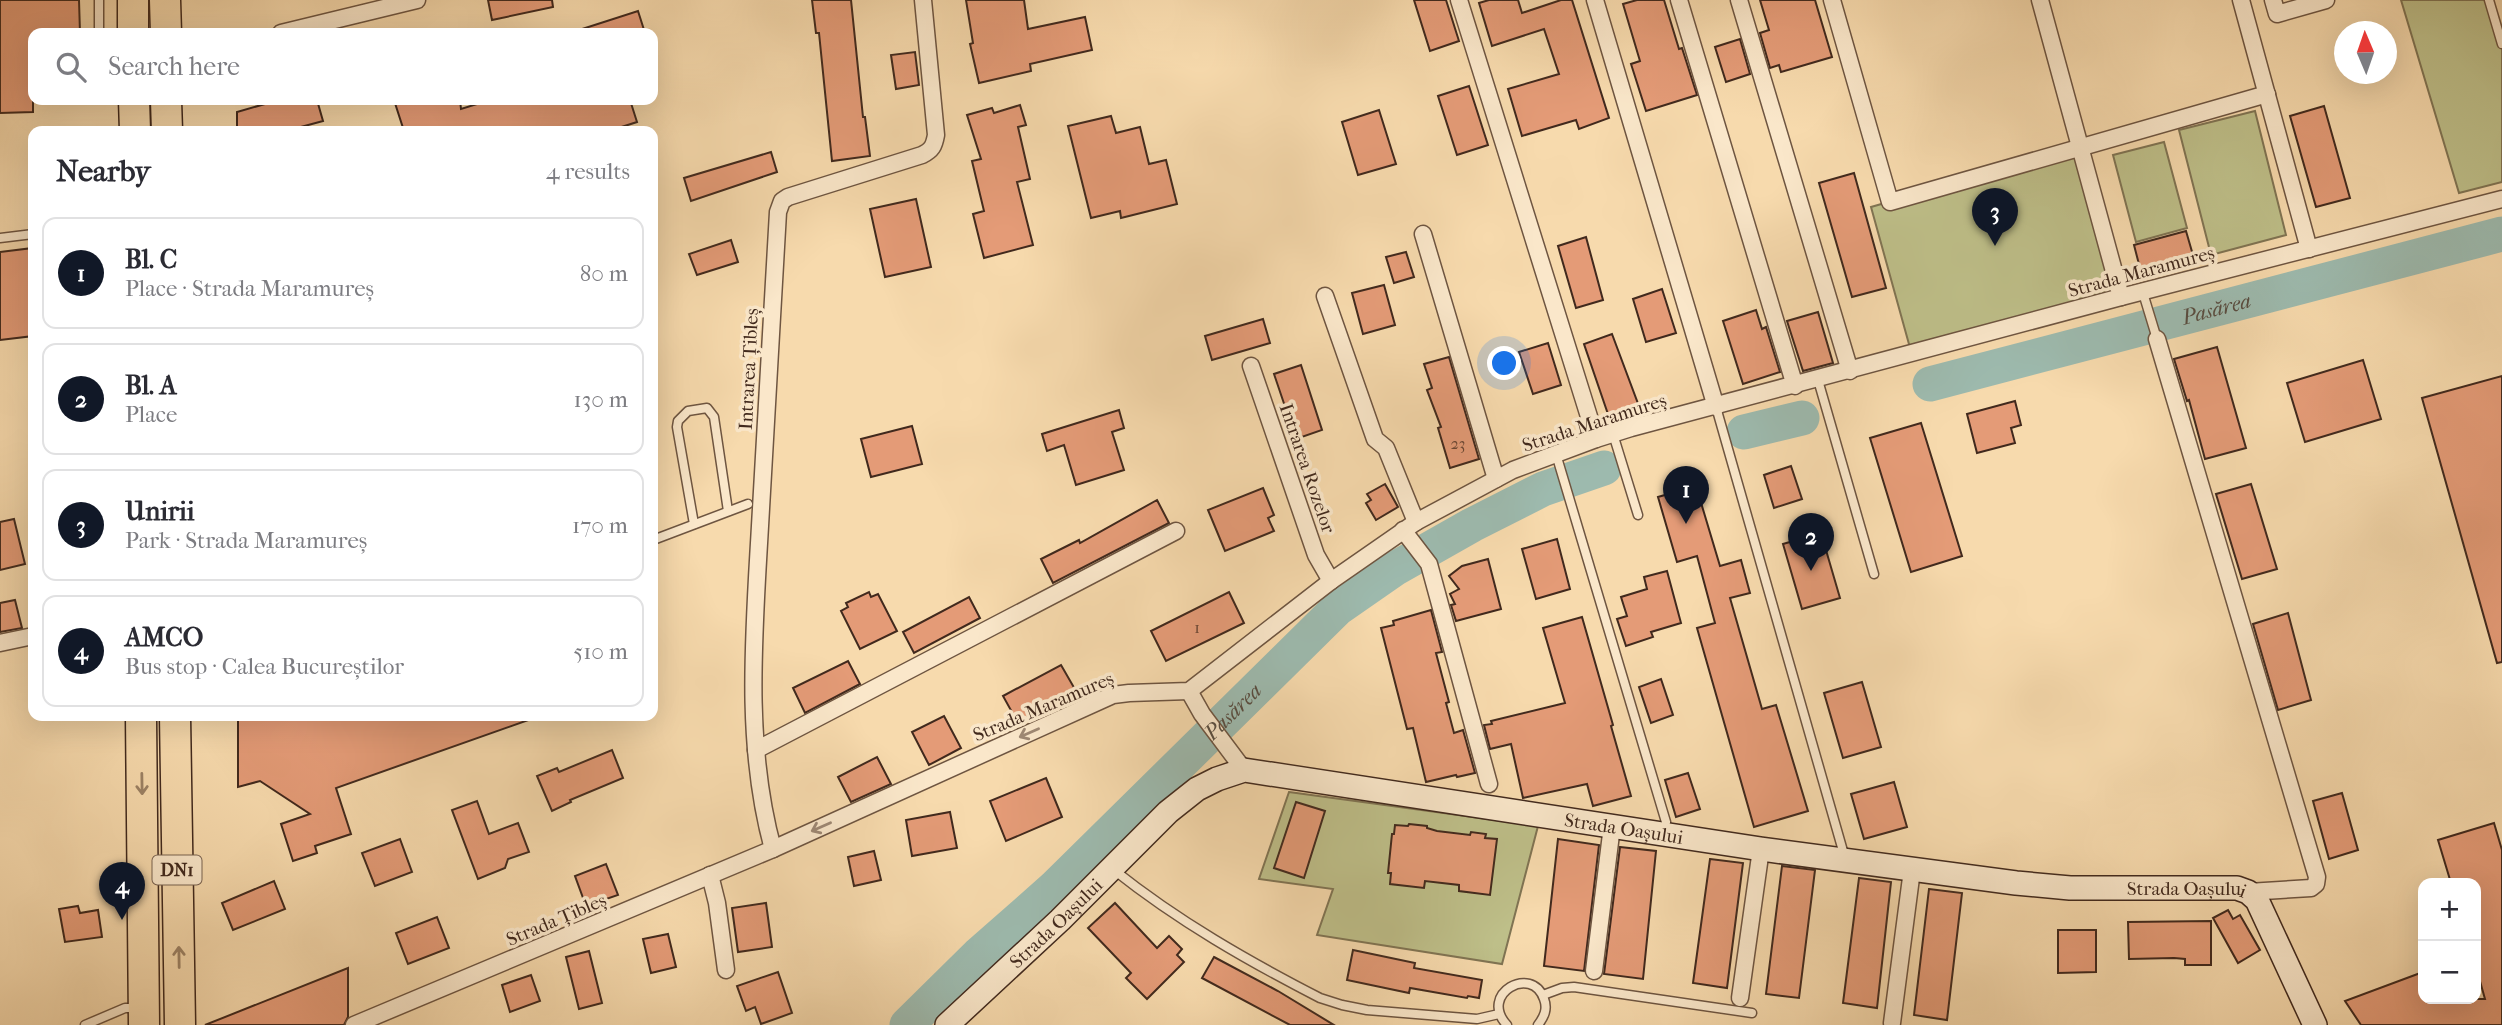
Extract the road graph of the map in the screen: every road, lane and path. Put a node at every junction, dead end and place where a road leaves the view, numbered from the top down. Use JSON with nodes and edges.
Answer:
{"nodes":[{"id":1,"x":99,"y":0,"type":"edge"},
{"id":2,"x":133,"y":0,"type":"edge"},
{"id":3,"x":166,"y":0,"type":"edge"},
{"id":4,"x":416,"y":0,"type":"edge"},
{"id":5,"x":923,"y":0,"type":"edge"},
{"id":6,"x":1459,"y":0,"type":"edge"},
{"id":7,"x":1595,"y":0,"type":"edge"},
{"id":8,"x":1679,"y":0,"type":"edge"},
{"id":9,"x":1739,"y":0,"type":"edge"},
{"id":10,"x":1832,"y":0,"type":"edge"},
{"id":11,"x":2040,"y":0,"type":"edge"},
{"id":12,"x":2241,"y":0,"type":"edge"},
{"id":13,"x":2273,"y":0,"type":"edge"},
{"id":14,"x":2326,"y":0,"type":"edge"},
{"id":15,"x":2489,"y":0,"type":"edge"},
{"id":16,"x":99,"y":28,"type":"edge"},
{"id":17,"x":133,"y":28,"type":"edge"},
{"id":18,"x":166,"y":28,"type":"edge"},
{"id":19,"x":301,"y":28,"type":"edge"},
{"id":20,"x":2502,"y":44,"type":"edge"},
{"id":21,"x":2267,"y":94,"type":"junction"},
{"id":22,"x":134,"y":105,"type":"edge"},
{"id":23,"x":166,"y":105,"type":"edge"},
{"id":24,"x":135,"y":126,"type":"edge"},
{"id":25,"x":167,"y":126,"type":"edge"},
{"id":26,"x":2080,"y":147,"type":"junction"},
{"id":27,"x":2502,"y":199,"type":"edge"},
{"id":28,"x":1423,"y":234,"type":"dead end"},
{"id":29,"x":28,"y":235,"type":"edge"},
{"id":30,"x":0,"y":238,"type":"edge"},
{"id":31,"x":2309,"y":249,"type":"junction"},
{"id":32,"x":2144,"y":293,"type":"junction"},
{"id":33,"x":1325,"y":296,"type":"dead end"},
{"id":34,"x":2121,"y":298,"type":"junction"},
{"id":35,"x":2157,"y":339,"type":"joint"},
{"id":36,"x":1251,"y":366,"type":"dead end"},
{"id":37,"x":1850,"y":371,"type":"junction"},
{"id":38,"x":1818,"y":380,"type":"junction"},
{"id":39,"x":1794,"y":386,"type":"junction"},
{"id":40,"x":1716,"y":407,"type":"junction"},
{"id":41,"x":1613,"y":434,"type":"junction"},
{"id":42,"x":1597,"y":439,"type":"junction"},
{"id":43,"x":1558,"y":461,"type":"junction"},
{"id":44,"x":1496,"y":479,"type":"junction"},
{"id":45,"x":748,"y":504,"type":"dead end"},
{"id":46,"x":728,"y":511,"type":"junction"},
{"id":47,"x":1638,"y":515,"type":"dead end"},
{"id":48,"x":694,"y":524,"type":"junction"},
{"id":49,"x":1410,"y":526,"type":"junction"},
{"id":50,"x":1176,"y":531,"type":"dead end"},
{"id":51,"x":658,"y":538,"type":"edge"},
{"id":52,"x":1874,"y":574,"type":"dead end"},
{"id":53,"x":1331,"y":581,"type":"junction"},
{"id":54,"x":28,"y":637,"type":"edge"},
{"id":55,"x":0,"y":643,"type":"edge"},
{"id":56,"x":1189,"y":691,"type":"junction"},
{"id":57,"x":141,"y":721,"type":"edge"},
{"id":58,"x":175,"y":721,"type":"edge"},
{"id":59,"x":756,"y":750,"type":"junction"},
{"id":60,"x":1244,"y":770,"type":"junction"},
{"id":61,"x":1489,"y":784,"type":"dead end"},
{"id":62,"x":1666,"y":822,"type":"dead end"},
{"id":63,"x":1612,"y":826,"type":"junction"},
{"id":64,"x":773,"y":849,"type":"junction"},
{"id":65,"x":1761,"y":849,"type":"junction"},
{"id":66,"x":1846,"y":862,"type":"junction"},
{"id":67,"x":1112,"y":868,"type":"junction"},
{"id":68,"x":1912,"y":870,"type":"junction"},
{"id":69,"x":710,"y":875,"type":"junction"},
{"id":70,"x":2248,"y":892,"type":"junction"},
{"id":71,"x":726,"y":971,"type":"dead end"},
{"id":72,"x":1594,"y":971,"type":"dead end"},
{"id":73,"x":1543,"y":995,"type":"junction"},
{"id":74,"x":1740,"y":998,"type":"dead end"},
{"id":75,"x":1752,"y":1013,"type":"dead end"},
{"id":76,"x":1499,"y":1014,"type":"junction"},
{"id":77,"x":144,"y":1017,"type":"edge"},
{"id":78,"x":1892,"y":1023,"type":"dead end"},
{"id":79,"x":85,"y":1025,"type":"edge"},
{"id":80,"x":180,"y":1025,"type":"edge"},
{"id":81,"x":354,"y":1025,"type":"edge"},
{"id":82,"x":947,"y":1025,"type":"edge"},
{"id":83,"x":1507,"y":1025,"type":"edge"},
{"id":84,"x":1538,"y":1025,"type":"edge"},
{"id":85,"x":2315,"y":1025,"type":"edge"}],
"edges":[{"from":1,"to":16,"type":"lane"},
{"from":2,"to":17,"type":"highway"},
{"from":3,"to":18,"type":"highway"},
{"from":4,"to":19,"type":"street"},
{"from":5,"to":59,"type":"street","name":"Intrarea Țibleș"},
{"from":6,"to":42,"type":"street"},
{"from":7,"to":40,"type":"street"},
{"from":8,"to":39,"type":"street"},
{"from":9,"to":37,"type":"street"},
{"from":10,"to":26,"type":"street"},
{"from":11,"to":26,"type":"street"},
{"from":12,"to":21,"type":"street"},
{"from":13,"to":14,"type":"street"},
{"from":15,"to":20,"type":"lane"},
{"from":21,"to":26,"type":"street"},
{"from":21,"to":31,"type":"street"},
{"from":22,"to":24,"type":"highway"},
{"from":23,"to":25,"type":"highway"},
{"from":26,"to":34,"type":"street"},
{"from":27,"to":31,"type":"street","name":"Strada Maramureș"},
{"from":28,"to":44,"type":"street"},
{"from":29,"to":30,"type":"lane"},
{"from":31,"to":32,"type":"street","name":"Strada Maramureș"},
{"from":32,"to":34,"type":"street","name":"Strada Maramureș"},
{"from":32,"to":35,"type":"lane"},
{"from":33,"to":49,"type":"street"},
{"from":34,"to":37,"type":"street","name":"Strada Maramureș"},
{"from":35,"to":70,"type":"street"},
{"from":36,"to":53,"type":"street","name":"Intrarea Rozelor"},
{"from":37,"to":38,"type":"street","name":"Strada Maramureș"},
{"from":38,"to":39,"type":"street","name":"Strada Maramureș"},
{"from":38,"to":52,"type":"lane"},
{"from":39,"to":40,"type":"street","name":"Strada Maramureș"},
{"from":40,"to":41,"type":"street","name":"Strada Maramureș"},
{"from":40,"to":66,"type":"lane"},
{"from":41,"to":42,"type":"street","name":"Strada Maramureș"},
{"from":41,"to":47,"type":"lane"},
{"from":42,"to":43,"type":"street","name":"Strada Maramureș"},
{"from":43,"to":44,"type":"street","name":"Strada Maramureș"},
{"from":43,"to":62,"type":"lane"},
{"from":44,"to":49,"type":"street","name":"Strada Maramureș"},
{"from":45,"to":46,"type":"lane"},
{"from":46,"to":48,"type":"lane"},
{"from":46,"to":48,"type":"lane"},
{"from":48,"to":51,"type":"lane"},
{"from":49,"to":53,"type":"street","name":"Strada Maramureș"},
{"from":49,"to":61,"type":"street"},
{"from":50,"to":59,"type":"street"},
{"from":53,"to":56,"type":"street","name":"Strada Maramureș"},
{"from":54,"to":55,"type":"street"},
{"from":56,"to":60,"type":"street"},
{"from":56,"to":64,"type":"street","name":"Strada Maramureș","one_way":true},
{"from":57,"to":77,"type":"highway","number":"DN1","one_way":true},
{"from":80,"to":58,"type":"highway","number":"DN1","one_way":true},
{"from":59,"to":64,"type":"street","name":"Intrarea Țibleș"},
{"from":60,"to":63,"type":"street","name":"Strada Oașului"},
{"from":60,"to":67,"type":"street","name":"Strada Oașului"},
{"from":63,"to":65,"type":"street","name":"Strada Oașului"},
{"from":63,"to":72,"type":"street"},
{"from":64,"to":69,"type":"street","name":"Strada Țibleș"},
{"from":65,"to":66,"type":"street","name":"Strada Oașului"},
{"from":65,"to":74,"type":"street"},
{"from":66,"to":68,"type":"street","name":"Strada Oașului"},
{"from":67,"to":76,"type":"lane"},
{"from":67,"to":82,"type":"street","name":"Strada Oașului"},
{"from":68,"to":70,"type":"street","name":"Strada Oașului"},
{"from":68,"to":78,"type":"street"},
{"from":69,"to":71,"type":"street"},
{"from":69,"to":81,"type":"street","name":"Strada Țibleș"},
{"from":70,"to":85,"type":"street","name":"Strada Oașului"},
{"from":73,"to":75,"type":"lane"},
{"from":73,"to":76,"type":"lane"},
{"from":73,"to":84,"type":"lane"},
{"from":76,"to":83,"type":"lane"},
{"from":77,"to":79,"type":"lane"}]}
